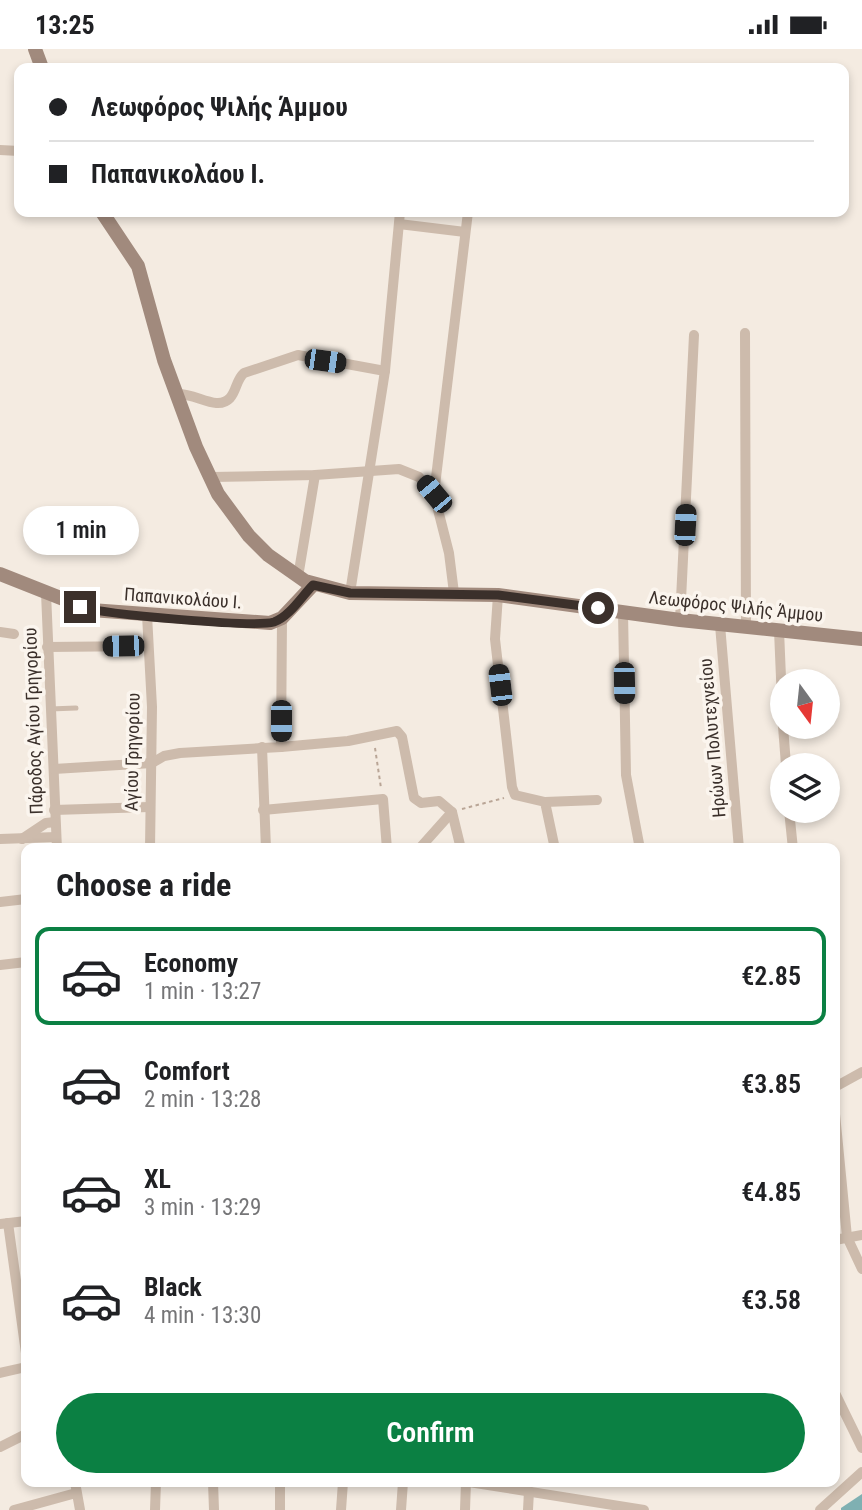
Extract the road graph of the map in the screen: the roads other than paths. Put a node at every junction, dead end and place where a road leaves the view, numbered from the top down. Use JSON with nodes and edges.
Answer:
{"nodes":[{"id":1,"x":105,"y":217,"type":"edge"},
{"id":2,"x":400,"y":217,"type":"edge"},
{"id":3,"x":467,"y":217,"type":"edge"},
{"id":4,"x":399,"y":224,"type":"junction"},
{"id":5,"x":465,"y":232,"type":"junction"},
{"id":6,"x":745,"y":333,"type":"dead end"},
{"id":7,"x":694,"y":335,"type":"dead end"},
{"id":8,"x":385,"y":371,"type":"junction"},
{"id":9,"x":176,"y":394,"type":"junction"},
{"id":10,"x":369,"y":472,"type":"junction"},
{"id":11,"x":315,"y":475,"type":"junction"},
{"id":12,"x":212,"y":477,"type":"junction"},
{"id":13,"x":434,"y":494,"type":"junction"},
{"id":14,"x":0,"y":574,"type":"edge"},
{"id":15,"x":298,"y":577,"type":"junction"},
{"id":16,"x":313,"y":585,"type":"junction"},
{"id":17,"x":46,"y":593,"type":"junction"},
{"id":18,"x":350,"y":593,"type":"junction"},
{"id":19,"x":454,"y":593,"type":"junction"},
{"id":20,"x":498,"y":595,"type":"junction"},
{"id":21,"x":623,"y":612,"type":"junction"},
{"id":22,"x":147,"y":615,"type":"junction"},
{"id":23,"x":282,"y":618,"type":"junction"},
{"id":24,"x":680,"y":620,"type":"junction"},
{"id":25,"x":720,"y":625,"type":"junction"},
{"id":26,"x":746,"y":627,"type":"junction"},
{"id":27,"x":779,"y":630,"type":"junction"},
{"id":28,"x":0,"y":632,"type":"edge"},
{"id":29,"x":14,"y":634,"type":"dead end"},
{"id":30,"x":862,"y":639,"type":"edge"},
{"id":31,"x":148,"y":646,"type":"junction"},
{"id":32,"x":47,"y":647,"type":"junction"},
{"id":33,"x":781,"y":669,"type":"edge"},
{"id":34,"x":76,"y":708,"type":"dead end"},
{"id":35,"x":50,"y":709,"type":"junction"},
{"id":36,"x":262,"y":747,"type":"junction"},
{"id":37,"x":281,"y":747,"type":"junction"},
{"id":38,"x":152,"y":763,"type":"junction"},
{"id":39,"x":54,"y":769,"type":"junction"},
{"id":40,"x":597,"y":800,"type":"dead end"},
{"id":41,"x":545,"y":802,"type":"junction"},
{"id":42,"x":149,"y":807,"type":"junction"},
{"id":43,"x":54,"y":810,"type":"junction"},
{"id":44,"x":263,"y":810,"type":"junction"},
{"id":45,"x":452,"y":812,"type":"junction"},
{"id":46,"x":55,"y":822,"type":"junction"},
{"id":47,"x":790,"y":823,"type":"edge"},
{"id":48,"x":56,"y":837,"type":"junction"},
{"id":49,"x":0,"y":839,"type":"edge"},
{"id":50,"x":22,"y":839,"type":"junction"},
{"id":51,"x":56,"y":843,"type":"edge"},
{"id":52,"x":149,"y":843,"type":"edge"},
{"id":53,"x":266,"y":843,"type":"edge"},
{"id":54,"x":387,"y":843,"type":"edge"},
{"id":55,"x":424,"y":843,"type":"edge"},
{"id":56,"x":460,"y":843,"type":"edge"},
{"id":57,"x":554,"y":843,"type":"edge"},
{"id":58,"x":639,"y":843,"type":"edge"},
{"id":59,"x":738,"y":843,"type":"edge"},
{"id":60,"x":792,"y":843,"type":"edge"},
{"id":61,"x":21,"y":899,"type":"edge"},
{"id":62,"x":0,"y":901,"type":"edge"},
{"id":63,"x":21,"y":963,"type":"edge"},
{"id":64,"x":0,"y":965,"type":"edge"},
{"id":65,"x":862,"y":1072,"type":"edge"},
{"id":66,"x":840,"y":1084,"type":"edge"},
{"id":67,"x":840,"y":1165,"type":"edge"},
{"id":68,"x":4,"y":1224,"type":"edge"},
{"id":69,"x":862,"y":1235,"type":"edge"},
{"id":70,"x":847,"y":1237,"type":"junction"},
{"id":71,"x":840,"y":1239,"type":"edge"},
{"id":72,"x":862,"y":1269,"type":"edge"},
{"id":73,"x":21,"y":1324,"type":"edge"},
{"id":74,"x":21,"y":1368,"type":"edge"},
{"id":75,"x":0,"y":1373,"type":"edge"},
{"id":76,"x":840,"y":1404,"type":"edge"},
{"id":77,"x":21,"y":1436,"type":"edge"},
{"id":78,"x":0,"y":1447,"type":"edge"},
{"id":79,"x":862,"y":1448,"type":"edge"},
{"id":80,"x":862,"y":1472,"type":"edge"},
{"id":81,"x":156,"y":1487,"type":"edge"},
{"id":82,"x":213,"y":1487,"type":"edge"},
{"id":83,"x":280,"y":1487,"type":"edge"},
{"id":84,"x":343,"y":1487,"type":"edge"},
{"id":85,"x":403,"y":1487,"type":"edge"},
{"id":86,"x":467,"y":1487,"type":"edge"},
{"id":87,"x":512,"y":1487,"type":"edge"},
{"id":88,"x":564,"y":1487,"type":"edge"},
{"id":89,"x":76,"y":1488,"type":"edge"},
{"id":90,"x":529,"y":1490,"type":"junction"},
{"id":91,"x":562,"y":1495,"type":"junction"},
{"id":92,"x":14,"y":1510,"type":"edge"},
{"id":93,"x":80,"y":1510,"type":"edge"},
{"id":94,"x":155,"y":1510,"type":"edge"},
{"id":95,"x":214,"y":1510,"type":"edge"},
{"id":96,"x":280,"y":1510,"type":"edge"},
{"id":97,"x":341,"y":1510,"type":"edge"},
{"id":98,"x":401,"y":1510,"type":"edge"},
{"id":99,"x":465,"y":1510,"type":"edge"},
{"id":100,"x":528,"y":1510,"type":"edge"},
{"id":101,"x":644,"y":1510,"type":"edge"},
{"id":102,"x":820,"y":1510,"type":"edge"}],
"edges":[{"from":1,"to":9,"type":"street","name":"Λεωφόρος Ψιλής Άμμου"},
{"from":2,"to":4,"type":"street"},
{"from":3,"to":5,"type":"street"},
{"from":4,"to":5,"type":"street"},
{"from":4,"to":8,"type":"street"},
{"from":5,"to":13,"type":"street"},
{"from":6,"to":26,"type":"street"},
{"from":7,"to":24,"type":"street"},
{"from":8,"to":9,"type":"street"},
{"from":8,"to":10,"type":"street"},
{"from":9,"to":12,"type":"street","name":"Λεωφόρος Ψιλής Άμμου"},
{"from":10,"to":11,"type":"street"},
{"from":10,"to":13,"type":"street"},
{"from":10,"to":18,"type":"street"},
{"from":11,"to":12,"type":"street"},
{"from":11,"to":15,"type":"street"},
{"from":12,"to":15,"type":"street","name":"Λεωφόρος Ψιλής Άμμου"},
{"from":13,"to":19,"type":"street"},
{"from":14,"to":17,"type":"street","name":"Παπανικολάου Ι."},
{"from":15,"to":16,"type":"street","name":"Λεωφόρος Ψιλής Άμμου"},
{"from":16,"to":18,"type":"street","name":"Λεωφόρος Ψιλής Άμμου"},
{"from":16,"to":23,"type":"street"},
{"from":17,"to":22,"type":"street","name":"Παπανικολάου Ι."},
{"from":17,"to":32,"type":"street","name":"Πάροδος Αγίου Γρηγορίου"},
{"from":18,"to":19,"type":"street","name":"Λεωφόρος Ψιλής Άμμου"},
{"from":19,"to":20,"type":"street","name":"Λεωφόρος Ψιλής Άμμου"},
{"from":20,"to":21,"type":"street","name":"Λεωφόρος Ψιλής Άμμου"},
{"from":20,"to":41,"type":"street"},
{"from":21,"to":24,"type":"street","name":"Λεωφόρος Ψιλής Άμμου"},
{"from":21,"to":58,"type":"street"},
{"from":22,"to":23,"type":"street","name":"Παπανικολάου Ι."},
{"from":22,"to":31,"type":"street","name":"Αγίου Γρηγορίου"},
{"from":23,"to":37,"type":"street"},
{"from":24,"to":25,"type":"street","name":"Λεωφόρος Ψιλής Άμμου"},
{"from":25,"to":26,"type":"street","name":"Λεωφόρος Ψιλής Άμμου"},
{"from":25,"to":59,"type":"street","name":"Ηρώων Πολυτεχνείου"},
{"from":26,"to":27,"type":"street","name":"Λεωφόρος Ψιλής Άμμου"},
{"from":27,"to":30,"type":"street","name":"Λεωφόρος Ψιλής Άμμου"},
{"from":27,"to":33,"type":"street"},
{"from":28,"to":29,"type":"street"},
{"from":31,"to":32,"type":"street"},
{"from":31,"to":38,"type":"street","name":"Αγίου Γρηγορίου"},
{"from":32,"to":35,"type":"street","name":"Πάροδος Αγίου Γρηγορίου"},
{"from":34,"to":35,"type":"lane"},
{"from":35,"to":39,"type":"street","name":"Πάροδος Αγίου Γρηγορίου"},
{"from":36,"to":37,"type":"street"},
{"from":36,"to":38,"type":"street"},
{"from":36,"to":44,"type":"street"},
{"from":37,"to":45,"type":"street"},
{"from":38,"to":39,"type":"street"},
{"from":38,"to":42,"type":"street","name":"Αγίου Γρηγορίου"},
{"from":39,"to":43,"type":"street","name":"Πάροδος Αγίου Γρηγορίου"},
{"from":40,"to":41,"type":"street"},
{"from":41,"to":57,"type":"street"},
{"from":42,"to":43,"type":"street"},
{"from":42,"to":52,"type":"street","name":"Αγίου Γρηγορίου"},
{"from":43,"to":46,"type":"street","name":"Πάροδος Αγίου Γρηγορίου"},
{"from":44,"to":53,"type":"street"},
{"from":44,"to":54,"type":"street"},
{"from":45,"to":55,"type":"street"},
{"from":45,"to":56,"type":"street"},
{"from":46,"to":48,"type":"street","name":"Πάροδος Αγίου Γρηγορίου"},
{"from":46,"to":50,"type":"street"},
{"from":47,"to":60,"type":"street"},
{"from":48,"to":50,"type":"street"},
{"from":48,"to":51,"type":"street","name":"Πάροδος Αγίου Γρηγορίου"},
{"from":49,"to":50,"type":"street"},
{"from":61,"to":62,"type":"street"},
{"from":63,"to":64,"type":"street"},
{"from":65,"to":66,"type":"street"},
{"from":67,"to":70,"type":"street"},
{"from":68,"to":73,"type":"street"},
{"from":69,"to":70,"type":"street"},
{"from":70,"to":71,"type":"street"},
{"from":70,"to":72,"type":"street"},
{"from":74,"to":75,"type":"street"},
{"from":76,"to":79,"type":"street"},
{"from":77,"to":78,"type":"street"},
{"from":80,"to":102,"type":"street"},
{"from":81,"to":94,"type":"street"},
{"from":82,"to":95,"type":"street"},
{"from":83,"to":96,"type":"street"},
{"from":84,"to":97,"type":"street"},
{"from":85,"to":98,"type":"street"},
{"from":86,"to":99,"type":"street"},
{"from":87,"to":90,"type":"street"},
{"from":88,"to":91,"type":"street"},
{"from":89,"to":92,"type":"street"},
{"from":89,"to":93,"type":"street"},
{"from":90,"to":91,"type":"street"},
{"from":90,"to":100,"type":"street"},
{"from":91,"to":101,"type":"street"}]}
